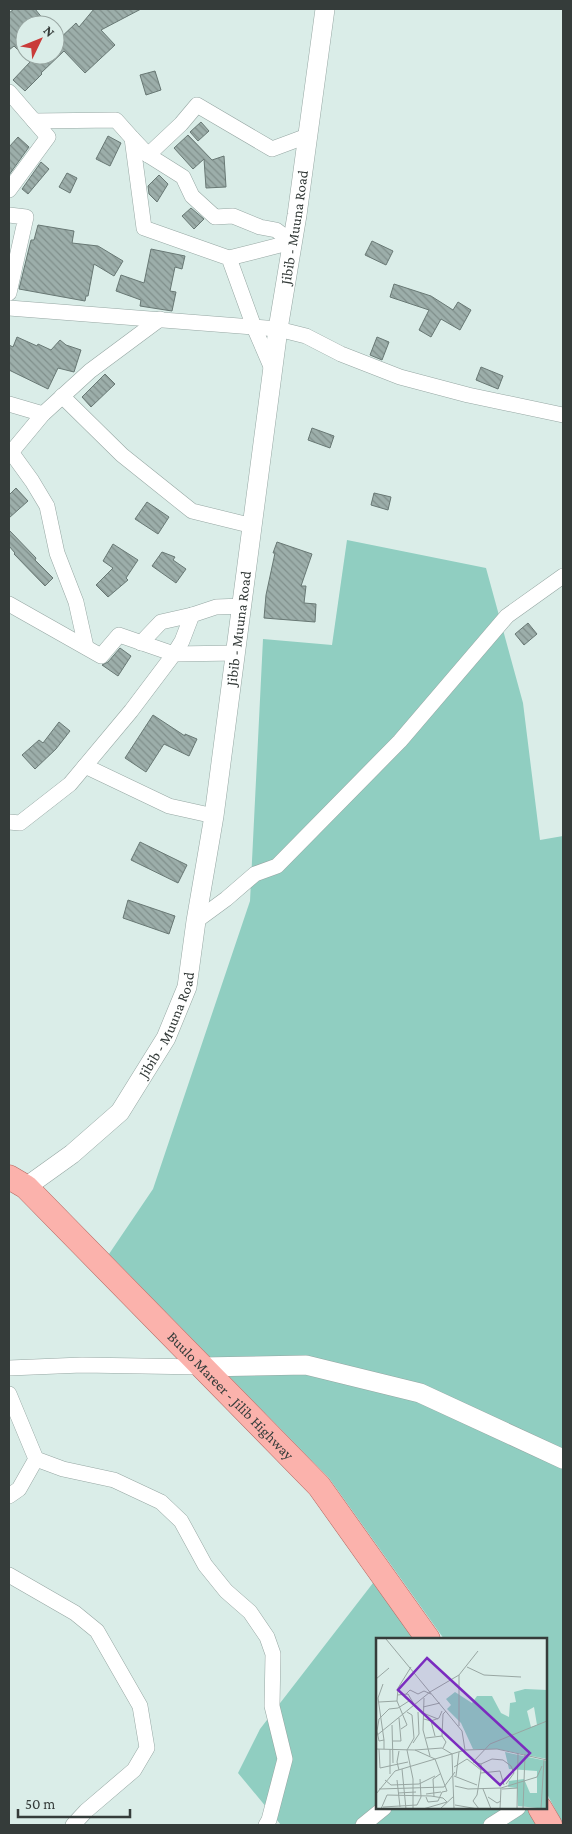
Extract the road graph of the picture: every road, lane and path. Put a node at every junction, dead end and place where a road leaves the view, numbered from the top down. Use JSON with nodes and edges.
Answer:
{"nodes":[{"id":1,"x":324,"y":9,"type":"edge"},
{"id":2,"x":9,"y":92,"type":"edge"},
{"id":3,"x":34,"y":121,"type":"junction"},
{"id":4,"x":307,"y":136,"type":"junction"},
{"id":5,"x":132,"y":138,"type":"junction"},
{"id":6,"x":148,"y":154,"type":"junction"},
{"id":7,"x":9,"y":190,"type":"edge"},
{"id":8,"x":9,"y":215,"type":"edge"},
{"id":9,"x":292,"y":242,"type":"junction"},
{"id":10,"x":229,"y":258,"type":"junction"},
{"id":11,"x":9,"y":293,"type":"edge"},
{"id":12,"x":9,"y":308,"type":"edge"},
{"id":13,"x":160,"y":319,"type":"junction"},
{"id":14,"x":254,"y":327,"type":"junction"},
{"id":15,"x":278,"y":329,"type":"junction"},
{"id":16,"x":273,"y":372,"type":"junction"},
{"id":17,"x":62,"y":396,"type":"junction"},
{"id":18,"x":9,"y":404,"type":"edge"},
{"id":19,"x":43,"y":414,"type":"junction"},
{"id":20,"x":563,"y":415,"type":"edge"},
{"id":21,"x":10,"y":453,"type":"edge"},
{"id":22,"x":253,"y":526,"type":"junction"},
{"id":23,"x":563,"y":576,"type":"edge"},
{"id":24,"x":9,"y":604,"type":"edge"},
{"id":25,"x":243,"y":606,"type":"junction"},
{"id":26,"x":192,"y":615,"type":"junction"},
{"id":27,"x":141,"y":643,"type":"junction"},
{"id":28,"x":86,"y":647,"type":"junction"},
{"id":29,"x":174,"y":654,"type":"junction"},
{"id":30,"x":236,"y":654,"type":"junction"},
{"id":31,"x":85,"y":766,"type":"junction"},
{"id":32,"x":214,"y":816,"type":"junction"},
{"id":33,"x":9,"y":822,"type":"edge"},
{"id":34,"x":196,"y":921,"type":"junction"},
{"id":35,"x":18,"y":1182,"type":"edge"},
{"id":36,"x":202,"y":1367,"type":"junction"},
{"id":37,"x":9,"y":1368,"type":"edge"},
{"id":38,"x":9,"y":1394,"type":"edge"},
{"id":39,"x":36,"y":1459,"type":"junction"},
{"id":40,"x":563,"y":1459,"type":"edge"},
{"id":41,"x":9,"y":1496,"type":"edge"},
{"id":42,"x":9,"y":1575,"type":"edge"},
{"id":43,"x":427,"y":1638,"type":"edge"},
{"id":44,"x":383,"y":1809,"type":"edge"},
{"id":45,"x":516,"y":1809,"type":"edge"},
{"id":46,"x":541,"y":1809,"type":"edge"},
{"id":47,"x":73,"y":1825,"type":"edge"},
{"id":48,"x":266,"y":1825,"type":"edge"},
{"id":49,"x":363,"y":1825,"type":"edge"},
{"id":50,"x":492,"y":1825,"type":"edge"},
{"id":51,"x":550,"y":1825,"type":"edge"}],
"edges":[{"from":1,"to":4,"type":"street","name":"Jibib - Muuna Road"},
{"from":2,"to":3,"type":"street"},
{"from":3,"to":5,"type":"street"},
{"from":3,"to":7,"type":"street"},
{"from":4,"to":6,"type":"street"},
{"from":4,"to":9,"type":"street","name":"Jibib - Muuna Road"},
{"from":5,"to":6,"type":"street"},
{"from":5,"to":10,"type":"street"},
{"from":6,"to":9,"type":"street"},
{"from":8,"to":11,"type":"street"},
{"from":9,"to":10,"type":"street"},
{"from":9,"to":15,"type":"street","name":"Jibib - Muuna Road"},
{"from":10,"to":14,"type":"street"},
{"from":12,"to":13,"type":"street"},
{"from":13,"to":14,"type":"street"},
{"from":13,"to":17,"type":"street"},
{"from":14,"to":15,"type":"street"},
{"from":14,"to":16,"type":"street"},
{"from":15,"to":16,"type":"street","name":"Jibib - Muuna Road"},
{"from":15,"to":20,"type":"street"},
{"from":16,"to":22,"type":"street","name":"Jibib - Muuna Road"},
{"from":17,"to":19,"type":"street"},
{"from":17,"to":22,"type":"street"},
{"from":18,"to":19,"type":"street"},
{"from":19,"to":21,"type":"street"},
{"from":21,"to":28,"type":"street"},
{"from":22,"to":25,"type":"street","name":"Jibib - Muuna Road"},
{"from":23,"to":34,"type":"street"},
{"from":24,"to":28,"type":"street"},
{"from":25,"to":26,"type":"street"},
{"from":25,"to":30,"type":"street","name":"Jibib - Muuna Road"},
{"from":26,"to":27,"type":"street"},
{"from":26,"to":29,"type":"street"},
{"from":27,"to":28,"type":"street"},
{"from":27,"to":29,"type":"street"},
{"from":29,"to":30,"type":"street"},
{"from":29,"to":31,"type":"street"},
{"from":30,"to":32,"type":"street","name":"Jibib - Muuna Road"},
{"from":31,"to":32,"type":"street"},
{"from":31,"to":33,"type":"street"},
{"from":32,"to":34,"type":"street","name":"Jibib - Muuna Road"},
{"from":34,"to":35,"type":"street","name":"Jibib - Muuna Road"},
{"from":35,"to":36,"type":"main road","name":"Buulo Mareer - Jilib Highway"},
{"from":36,"to":37,"type":"street"},
{"from":36,"to":40,"type":"street"},
{"from":36,"to":43,"type":"main road","name":"Buulo Mareer - Jilib Highway"},
{"from":38,"to":39,"type":"street"},
{"from":39,"to":41,"type":"street"},
{"from":39,"to":48,"type":"street"},
{"from":42,"to":47,"type":"street"},
{"from":44,"to":49,"type":"street"},
{"from":45,"to":50,"type":"street"},
{"from":46,"to":51,"type":"main road"}]}
